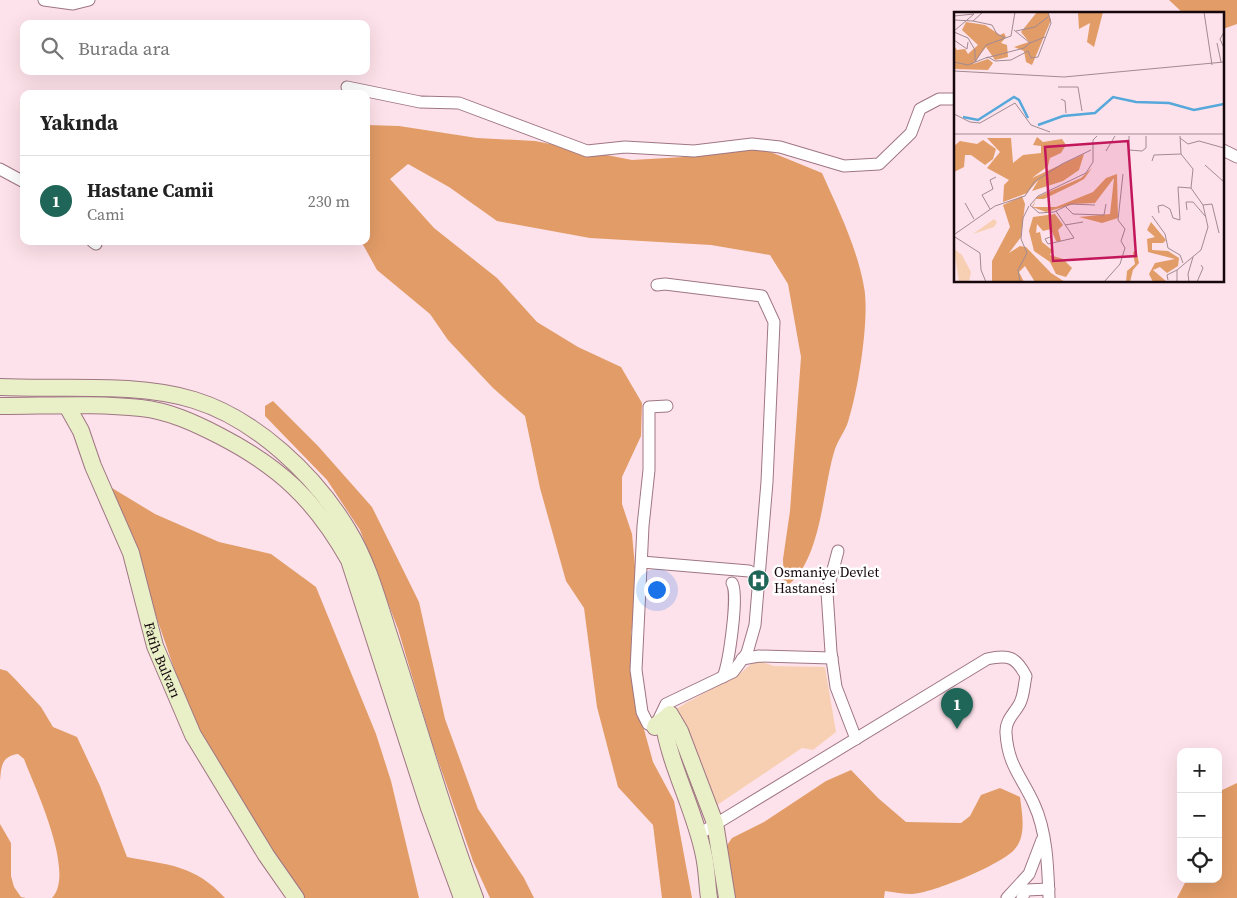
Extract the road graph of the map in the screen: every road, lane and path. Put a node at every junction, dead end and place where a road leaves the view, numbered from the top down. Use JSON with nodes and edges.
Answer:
{"nodes":[{"id":1,"x":44,"y":0,"type":"edge"},
{"id":2,"x":89,"y":0,"type":"edge"},
{"id":3,"x":347,"y":87,"type":"dead end"},
{"id":4,"x":362,"y":90,"type":"edge"},
{"id":5,"x":370,"y":92,"type":"edge"},
{"id":6,"x":954,"y":99,"type":"edge"},
{"id":7,"x":1224,"y":150,"type":"edge"},
{"id":8,"x":1237,"y":157,"type":"edge"},
{"id":9,"x":0,"y":169,"type":"edge"},
{"id":10,"x":20,"y":180,"type":"edge"},
{"id":11,"x":657,"y":285,"type":"dead end"},
{"id":12,"x":0,"y":386,"type":"edge"},
{"id":13,"x":0,"y":406,"type":"edge"},
{"id":14,"x":67,"y":406,"type":"junction"},
{"id":15,"x":666,"y":406,"type":"dead end"},
{"id":16,"x":838,"y":551,"type":"dead end"},
{"id":17,"x":642,"y":562,"type":"junction"},
{"id":18,"x":759,"y":576,"type":"junction"},
{"id":19,"x":732,"y":583,"type":"dead end"},
{"id":20,"x":832,"y":658,"type":"junction"},
{"id":21,"x":742,"y":660,"type":"junction"},
{"id":22,"x":724,"y":677,"type":"junction"},
{"id":23,"x":655,"y":726,"type":"junction"},
{"id":24,"x":856,"y":739,"type":"junction"},
{"id":25,"x":715,"y":825,"type":"junction"},
{"id":26,"x":697,"y":831,"type":"junction"},
{"id":27,"x":1043,"y":838,"type":"junction"},
{"id":28,"x":1048,"y":893,"type":"edge"},
{"id":29,"x":296,"y":898,"type":"edge"},
{"id":30,"x":462,"y":898,"type":"edge"},
{"id":31,"x":475,"y":898,"type":"edge"},
{"id":32,"x":709,"y":898,"type":"edge"},
{"id":33,"x":727,"y":898,"type":"edge"},
{"id":34,"x":1007,"y":898,"type":"edge"},
{"id":35,"x":1022,"y":898,"type":"edge"}],
"edges":[{"from":1,"to":2,"type":"street"},
{"from":3,"to":4,"type":"street"},
{"from":5,"to":6,"type":"street"},
{"from":7,"to":8,"type":"street"},
{"from":9,"to":10,"type":"street"},
{"from":11,"to":18,"type":"street"},
{"from":12,"to":31,"type":"street"},
{"from":13,"to":14,"type":"street"},
{"from":14,"to":29,"type":"street","name":"Fatih Bulvarı"},
{"from":14,"to":30,"type":"street"},
{"from":15,"to":17,"type":"street"},
{"from":16,"to":20,"type":"street"},
{"from":17,"to":18,"type":"street"},
{"from":17,"to":23,"type":"street"},
{"from":18,"to":21,"type":"street"},
{"from":19,"to":22,"type":"street"},
{"from":20,"to":21,"type":"street"},
{"from":20,"to":24,"type":"street"},
{"from":21,"to":22,"type":"street"},
{"from":22,"to":23,"type":"street"},
{"from":23,"to":25,"type":"street"},
{"from":23,"to":26,"type":"street"},
{"from":24,"to":25,"type":"street"},
{"from":24,"to":27,"type":"street"},
{"from":25,"to":26,"type":"street"},
{"from":25,"to":33,"type":"street"},
{"from":26,"to":32,"type":"street"},
{"from":27,"to":28,"type":"street"},
{"from":27,"to":34,"type":"street"},
{"from":28,"to":35,"type":"street"}]}
